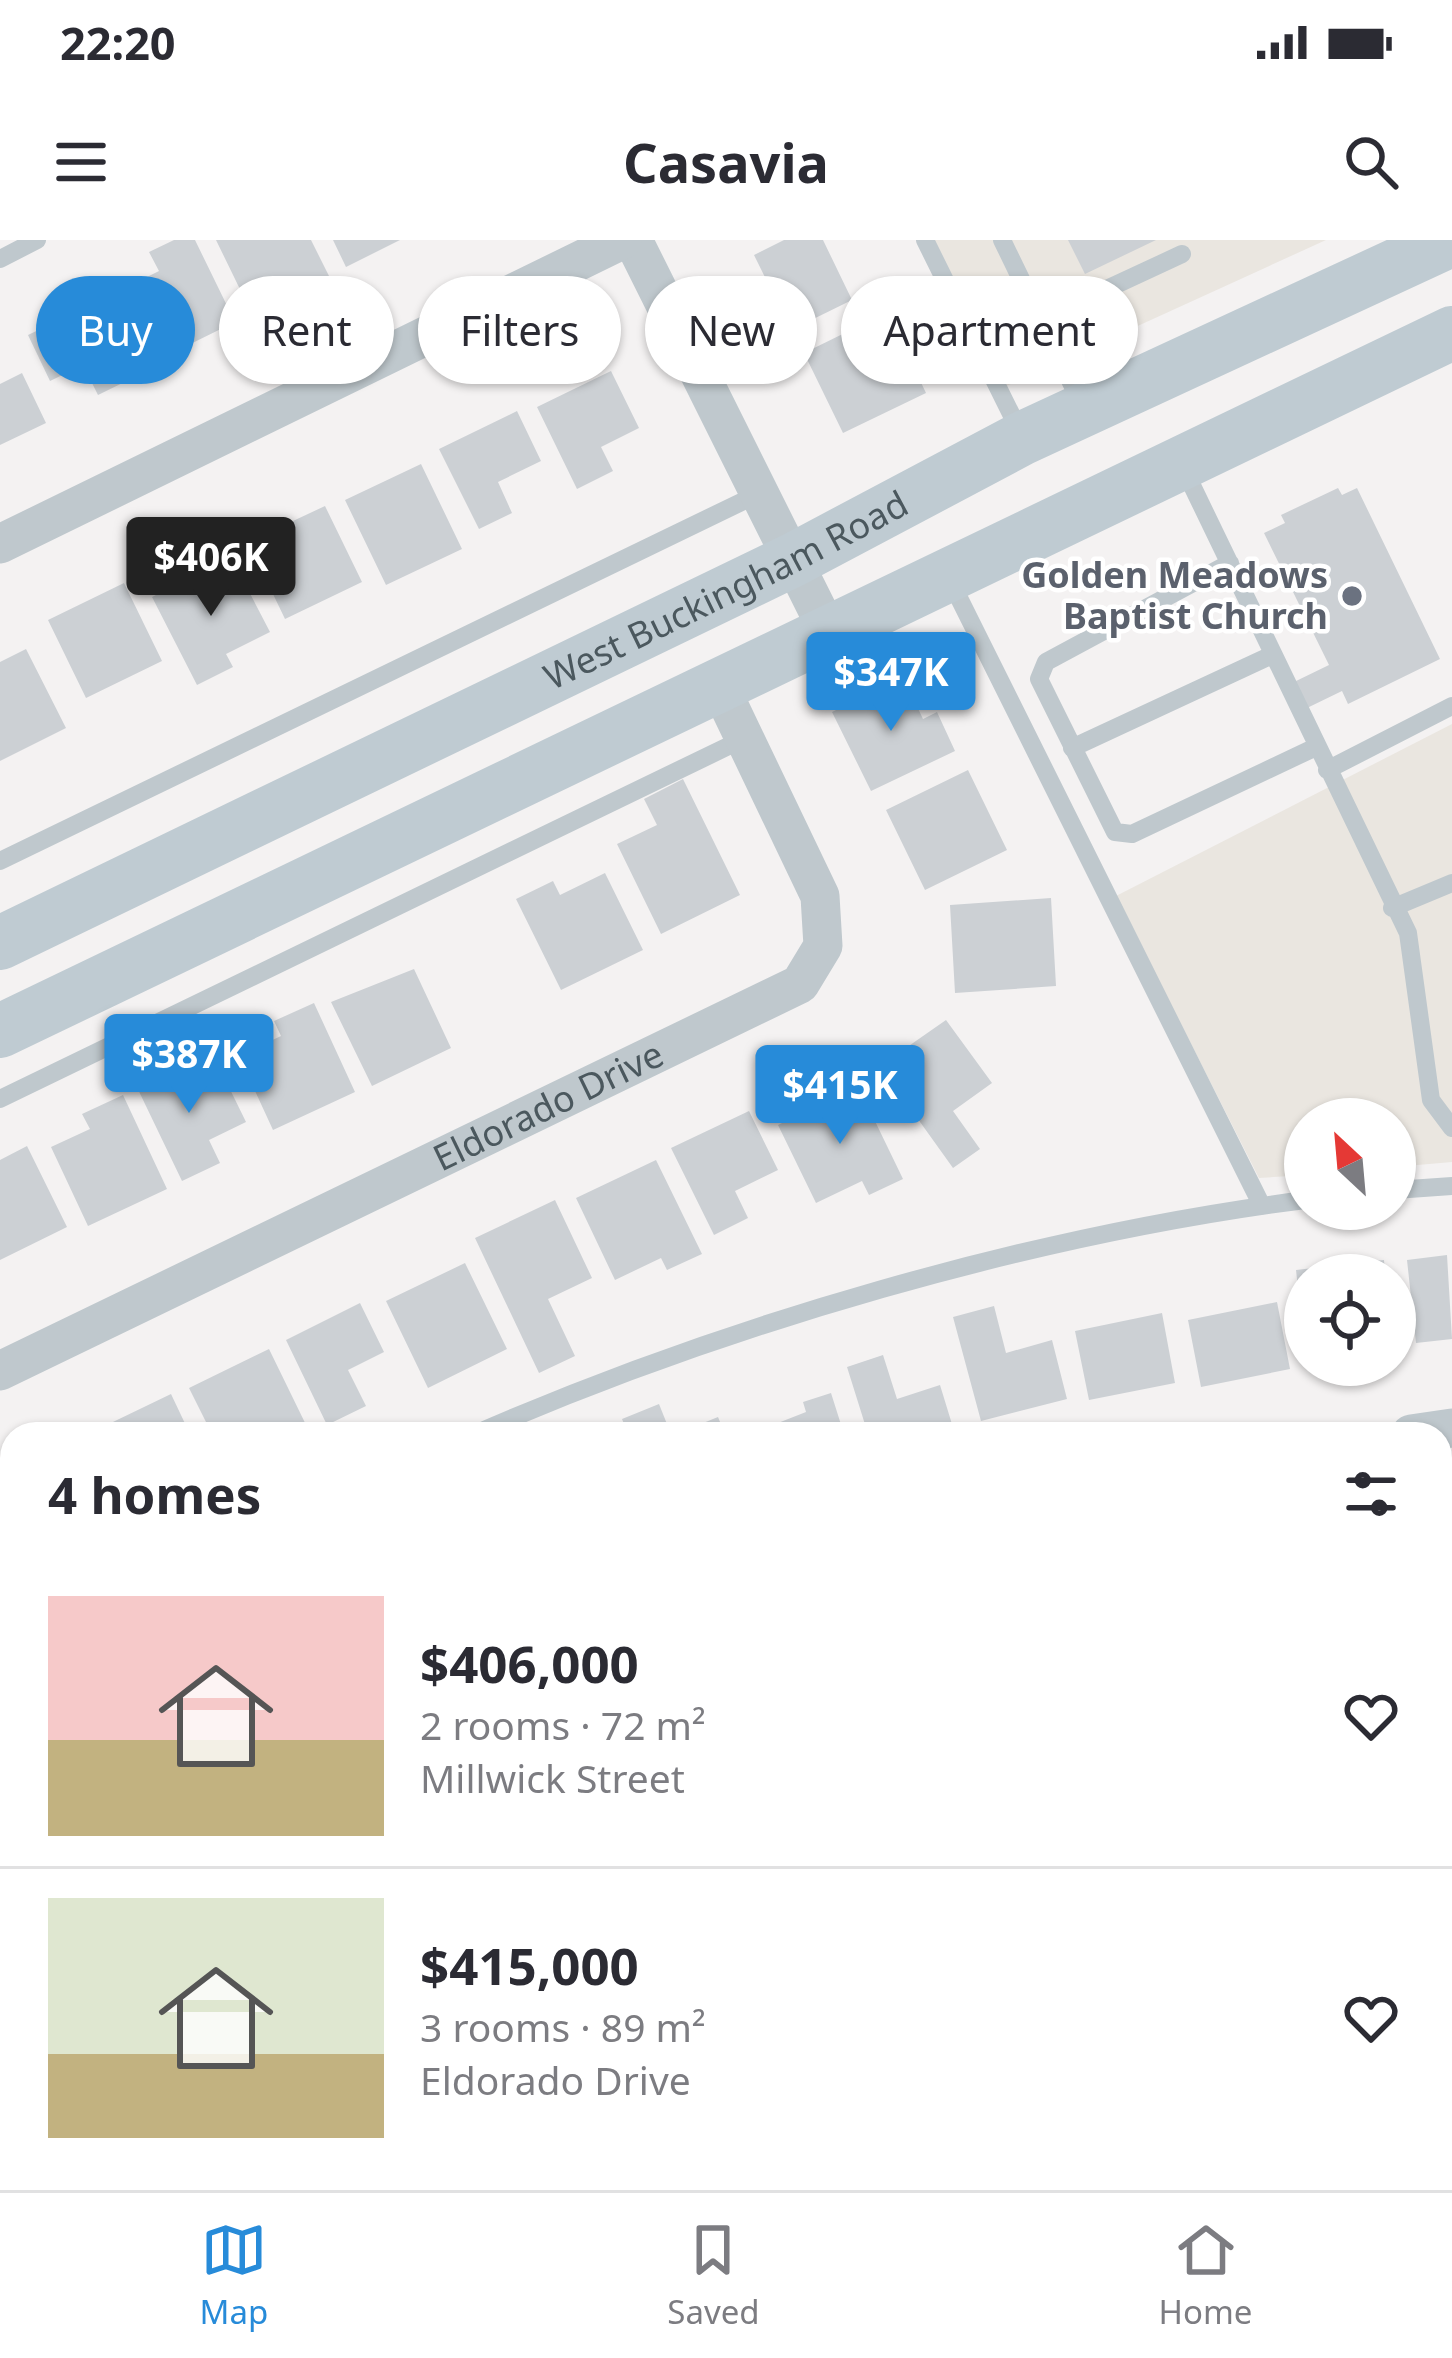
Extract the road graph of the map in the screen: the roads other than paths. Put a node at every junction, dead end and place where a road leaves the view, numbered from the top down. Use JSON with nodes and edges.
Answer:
{"nodes":[{"id":1,"x":38,"y":240,"type":"edge"},
{"id":2,"x":622,"y":240,"type":"edge"},
{"id":3,"x":633,"y":240,"type":"edge"},
{"id":4,"x":925,"y":240,"type":"edge"},
{"id":5,"x":1002,"y":240,"type":"edge"},
{"id":6,"x":1451,"y":240,"type":"edge"},
{"id":7,"x":1182,"y":254,"type":"dead end"},
{"id":8,"x":1388,"y":254,"type":"edge"},
{"id":9,"x":0,"y":259,"type":"edge"},
{"id":10,"x":1019,"y":276,"type":"edge"},
{"id":11,"x":1135,"y":276,"type":"edge"},
{"id":12,"x":1449,"y":341,"type":"edge"},
{"id":13,"x":1072,"y":384,"type":"edge"},
{"id":14,"x":1085,"y":410,"type":"junction"},
{"id":15,"x":1023,"y":438,"type":"junction"},
{"id":16,"x":1182,"y":464,"type":"junction"},
{"id":17,"x":760,"y":493,"type":"junction"},
{"id":18,"x":0,"y":544,"type":"edge"},
{"id":19,"x":793,"y":560,"type":"junction"},
{"id":20,"x":1229,"y":563,"type":"junction"},
{"id":21,"x":948,"y":576,"type":"junction"},
{"id":22,"x":826,"y":629,"type":"junction"},
{"id":23,"x":1272,"y":655,"type":"junction"},
{"id":24,"x":718,"y":683,"type":"junction"},
{"id":25,"x":1452,"y":706,"type":"edge"},
{"id":26,"x":745,"y":738,"type":"junction"},
{"id":27,"x":1316,"y":747,"type":"junction"},
{"id":28,"x":1072,"y":748,"type":"junction"},
{"id":29,"x":1327,"y":770,"type":"junction"},
{"id":30,"x":0,"y":861,"type":"edge"},
{"id":31,"x":1452,"y":884,"type":"edge"},
{"id":32,"x":1391,"y":908,"type":"junction"},
{"id":33,"x":0,"y":943,"type":"edge"},
{"id":34,"x":0,"y":1031,"type":"edge"},
{"id":35,"x":0,"y":1100,"type":"edge"},
{"id":36,"x":1452,"y":1128,"type":"edge"},
{"id":37,"x":1452,"y":1186,"type":"edge"},
{"id":38,"x":1416,"y":1189,"type":"edge"},
{"id":39,"x":1284,"y":1203,"type":"edge"},
{"id":40,"x":1262,"y":1206,"type":"junction"},
{"id":41,"x":0,"y":1371,"type":"edge"},
{"id":42,"x":506,"y":1422,"type":"edge"}],
"edges":[{"from":1,"to":9,"type":"lane"},
{"from":2,"to":18,"type":"street"},
{"from":3,"to":17,"type":"street"},
{"from":4,"to":15,"type":"lane"},
{"from":5,"to":10,"type":"lane"},
{"from":6,"to":8,"type":"main road","name":"West Buckingham Road"},
{"from":7,"to":11,"type":"lane"},
{"from":8,"to":12,"type":"main road"},
{"from":8,"to":14,"type":"main road","name":"West Buckingham Road"},
{"from":12,"to":16,"type":"main road"},
{"from":13,"to":14,"type":"lane"},
{"from":14,"to":15,"type":"main road","name":"West Buckingham Road"},
{"from":15,"to":19,"type":"main road","name":"West Buckingham Road"},
{"from":16,"to":20,"type":"lane"},
{"from":16,"to":21,"type":"main road"},
{"from":17,"to":19,"type":"street"},
{"from":17,"to":30,"type":"lane"},
{"from":19,"to":22,"type":"street"},
{"from":19,"to":33,"type":"main road","name":"West Buckingham Road"},
{"from":20,"to":23,"type":"lane"},
{"from":20,"to":28,"type":"lane"},
{"from":21,"to":22,"type":"main road"},
{"from":21,"to":40,"type":"lane"},
{"from":22,"to":24,"type":"main road"},
{"from":23,"to":27,"type":"lane"},
{"from":23,"to":28,"type":"lane"},
{"from":24,"to":26,"type":"street","name":"Eldorado Drive"},
{"from":24,"to":34,"type":"main road"},
{"from":25,"to":29,"type":"lane"},
{"from":26,"to":35,"type":"lane"},
{"from":26,"to":41,"type":"street","name":"Eldorado Drive"},
{"from":27,"to":28,"type":"lane"},
{"from":27,"to":29,"type":"lane"},
{"from":29,"to":32,"type":"lane"},
{"from":31,"to":32,"type":"lane"},
{"from":32,"to":36,"type":"lane"},
{"from":37,"to":38,"type":"lane"},
{"from":39,"to":40,"type":"lane"},
{"from":40,"to":42,"type":"lane"}]}
